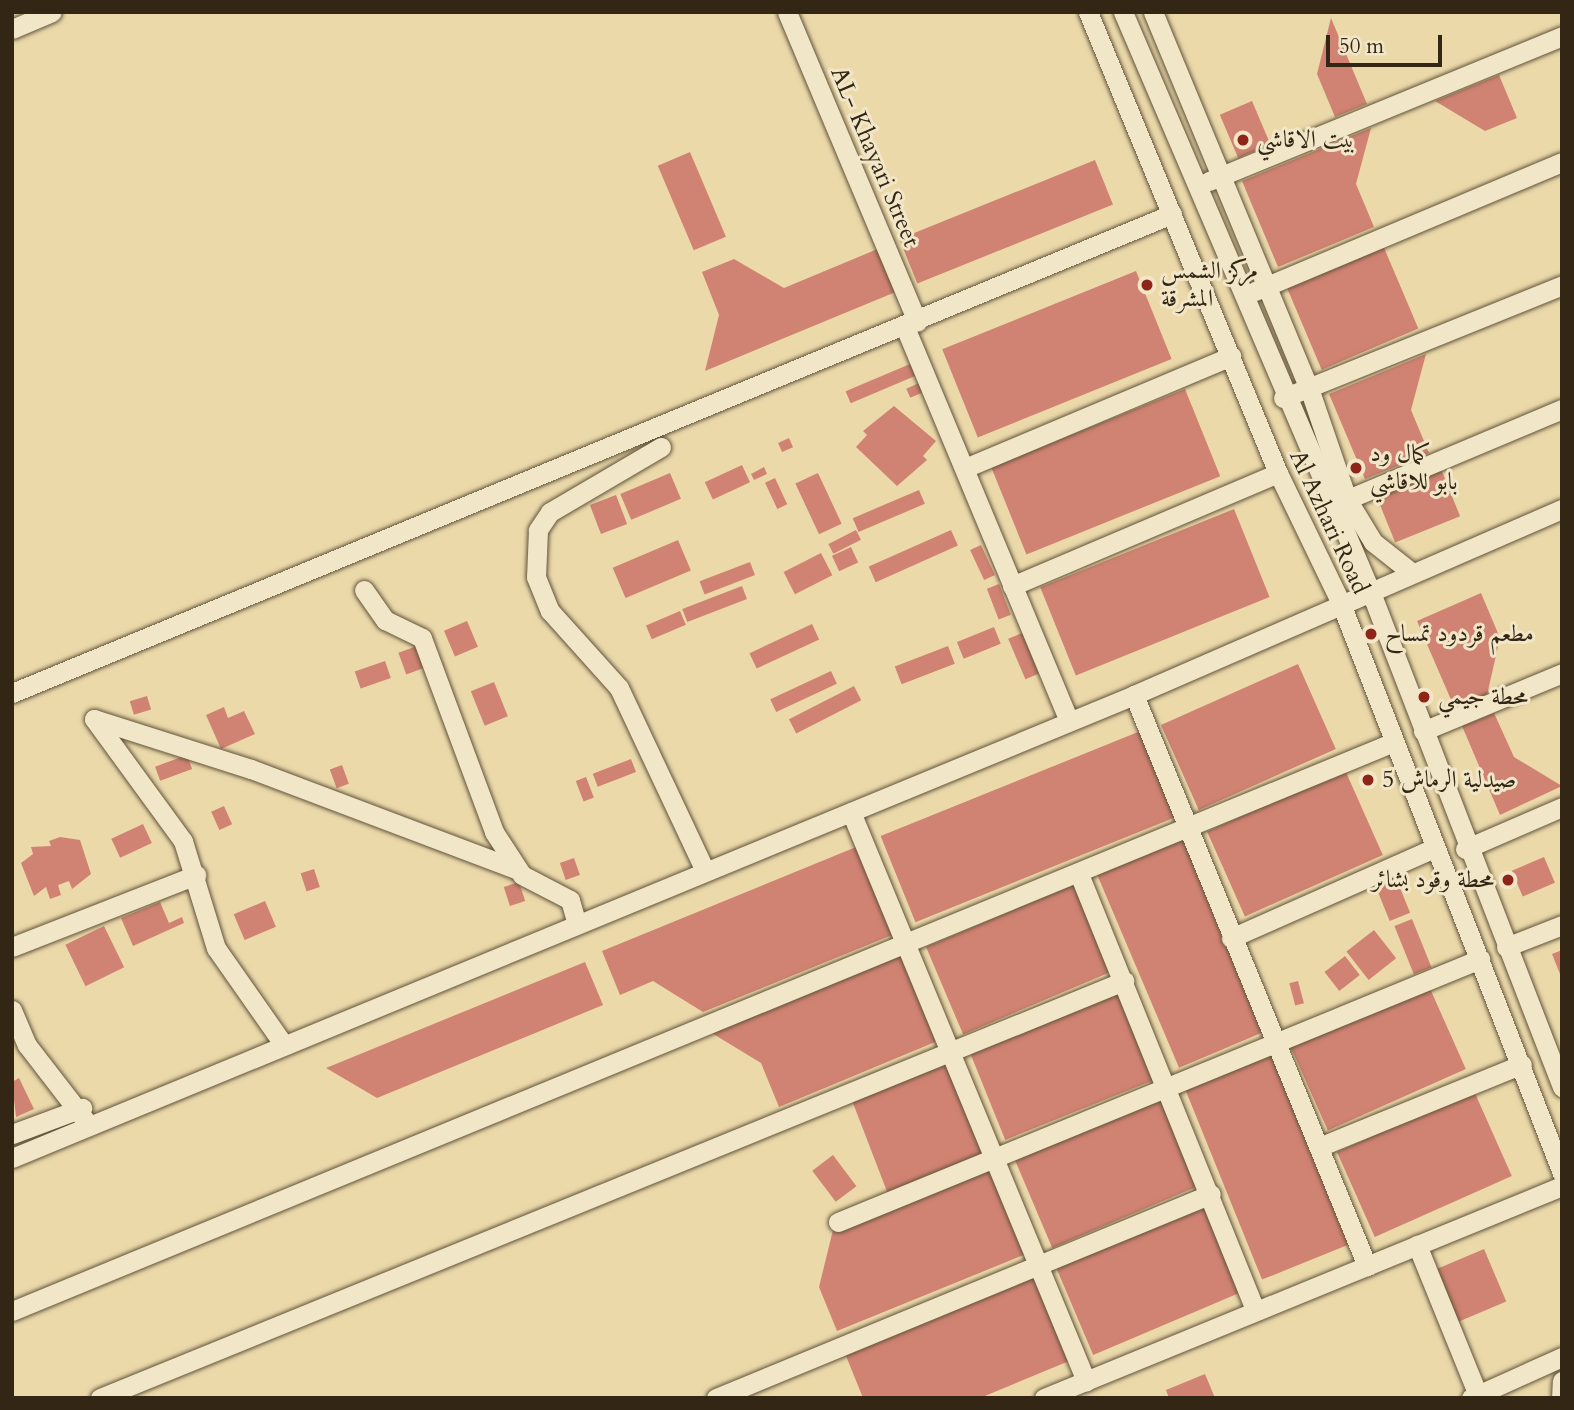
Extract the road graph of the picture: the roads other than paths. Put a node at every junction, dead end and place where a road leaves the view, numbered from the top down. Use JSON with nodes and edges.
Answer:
{"nodes":[{"id":1,"x":52,"y":12,"type":"edge"},
{"id":2,"x":787,"y":12,"type":"edge"},
{"id":3,"x":1088,"y":12,"type":"edge"},
{"id":4,"x":1123,"y":12,"type":"edge"},
{"id":5,"x":1153,"y":12,"type":"edge"},
{"id":6,"x":12,"y":30,"type":"edge"},
{"id":7,"x":1562,"y":36,"type":"edge"},
{"id":8,"x":1562,"y":162,"type":"edge"},
{"id":9,"x":1221,"y":175,"type":"junction"},
{"id":10,"x":1198,"y":185,"type":"junction"},
{"id":11,"x":1172,"y":214,"type":"junction"},
{"id":12,"x":1562,"y":285,"type":"edge"},
{"id":13,"x":1264,"y":286,"type":"junction"},
{"id":14,"x":1244,"y":296,"type":"junction"},
{"id":15,"x":911,"y":324,"type":"junction"},
{"id":16,"x":1231,"y":356,"type":"junction"},
{"id":17,"x":1309,"y":388,"type":"junction"},
{"id":18,"x":1283,"y":398,"type":"junction"},
{"id":19,"x":1562,"y":409,"type":"edge"},
{"id":20,"x":661,"y":447,"type":"dead end"},
{"id":21,"x":965,"y":468,"type":"junction"},
{"id":22,"x":1278,"y":473,"type":"junction"},
{"id":23,"x":1340,"y":503,"type":"junction"},
{"id":24,"x":1562,"y":509,"type":"edge"},
{"id":25,"x":1411,"y":572,"type":"junction"},
{"id":26,"x":1012,"y":586,"type":"junction"},
{"id":27,"x":364,"y":590,"type":"dead end"},
{"id":28,"x":1370,"y":590,"type":"junction"},
{"id":29,"x":1340,"y":601,"type":"junction"},
{"id":30,"x":1562,"y":673,"type":"edge"},
{"id":31,"x":12,"y":693,"type":"edge"},
{"id":32,"x":1134,"y":695,"type":"junction"},
{"id":33,"x":1069,"y":721,"type":"junction"},
{"id":34,"x":1423,"y":731,"type":"junction"},
{"id":35,"x":1394,"y":742,"type":"junction"},
{"id":36,"x":1562,"y":807,"type":"edge"},
{"id":37,"x":850,"y":812,"type":"junction"},
{"id":38,"x":1182,"y":825,"type":"junction"},
{"id":39,"x":1434,"y":848,"type":"junction"},
{"id":40,"x":1465,"y":849,"type":"junction"},
{"id":41,"x":516,"y":869,"type":"junction"},
{"id":42,"x":705,"y":872,"type":"junction"},
{"id":43,"x":1079,"y":874,"type":"junction"},
{"id":44,"x":196,"y":875,"type":"junction"},
{"id":45,"x":577,"y":924,"type":"junction"},
{"id":46,"x":1562,"y":925,"type":"edge"},
{"id":47,"x":1231,"y":938,"type":"junction"},
{"id":48,"x":906,"y":944,"type":"junction"},
{"id":49,"x":12,"y":947,"type":"edge"},
{"id":50,"x":1506,"y":947,"type":"junction"},
{"id":51,"x":1480,"y":959,"type":"junction"},
{"id":52,"x":1124,"y":981,"type":"junction"},
{"id":53,"x":12,"y":1010,"type":"edge"},
{"id":54,"x":1273,"y":1044,"type":"junction"},
{"id":55,"x":1554,"y":1044,"type":"edge"},
{"id":56,"x":284,"y":1045,"type":"junction"},
{"id":57,"x":951,"y":1049,"type":"junction"},
{"id":58,"x":1522,"y":1064,"type":"junction"},
{"id":59,"x":1168,"y":1087,"type":"junction"},
{"id":60,"x":1562,"y":1087,"type":"edge"},
{"id":61,"x":85,"y":1116,"type":"junction"},
{"id":62,"x":12,"y":1134,"type":"edge"},
{"id":63,"x":1319,"y":1147,"type":"junction"},
{"id":64,"x":997,"y":1157,"type":"junction"},
{"id":65,"x":12,"y":1158,"type":"edge"},
{"id":66,"x":1562,"y":1173,"type":"edge"},
{"id":67,"x":1562,"y":1186,"type":"edge"},
{"id":68,"x":1211,"y":1194,"type":"junction"},
{"id":69,"x":838,"y":1223,"type":"dead end"},
{"id":70,"x":1417,"y":1245,"type":"junction"},
{"id":71,"x":1042,"y":1264,"type":"junction"},
{"id":72,"x":1367,"y":1266,"type":"junction"},
{"id":73,"x":12,"y":1311,"type":"edge"},
{"id":74,"x":1256,"y":1311,"type":"junction"},
{"id":75,"x":1562,"y":1357,"type":"edge"},
{"id":76,"x":1086,"y":1381,"type":"junction"},
{"id":77,"x":1562,"y":1381,"type":"edge"},
{"id":78,"x":1475,"y":1396,"type":"edge"},
{"id":79,"x":100,"y":1398,"type":"edge"},
{"id":80,"x":716,"y":1398,"type":"edge"},
{"id":81,"x":1044,"y":1398,"type":"edge"},
{"id":82,"x":1560,"y":1398,"type":"edge"}],
"edges":[{"from":1,"to":6,"type":"street"},
{"from":2,"to":15,"type":"street","name":"AL- Khayari Street"},
{"from":3,"to":11,"type":"street","name":"Al Azhari Road"},
{"from":4,"to":10,"type":"street","name":"Al Azhari Road"},
{"from":5,"to":9,"type":"street"},
{"from":7,"to":9,"type":"street"},
{"from":8,"to":13,"type":"street"},
{"from":9,"to":10,"type":"street"},
{"from":9,"to":13,"type":"street"},
{"from":10,"to":14,"type":"street","name":"Al Azhari Road"},
{"from":11,"to":15,"type":"street"},
{"from":11,"to":16,"type":"street","name":"Al Azhari Road"},
{"from":12,"to":17,"type":"street"},
{"from":13,"to":14,"type":"street"},
{"from":13,"to":17,"type":"street"},
{"from":14,"to":18,"type":"street","name":"Al Azhari Road"},
{"from":15,"to":21,"type":"street","name":"AL- Khayari Street"},
{"from":15,"to":31,"type":"street"},
{"from":16,"to":21,"type":"street"},
{"from":16,"to":22,"type":"street","name":"Al Azhari Road"},
{"from":17,"to":18,"type":"street"},
{"from":17,"to":23,"type":"street"},
{"from":18,"to":23,"type":"street","name":"Al Azhari Road"},
{"from":19,"to":23,"type":"street"},
{"from":20,"to":42,"type":"street"},
{"from":21,"to":26,"type":"street","name":"AL- Khayari Street"},
{"from":22,"to":26,"type":"street"},
{"from":22,"to":29,"type":"street","name":"Al Azhari Road"},
{"from":23,"to":25,"type":"street"},
{"from":23,"to":28,"type":"street","name":"Al Azhari Road"},
{"from":24,"to":25,"type":"street"},
{"from":25,"to":28,"type":"street"},
{"from":26,"to":33,"type":"street","name":"AL- Khayari Street"},
{"from":27,"to":41,"type":"street"},
{"from":28,"to":29,"type":"street"},
{"from":28,"to":34,"type":"street","name":"Al Azhari Road"},
{"from":29,"to":32,"type":"street"},
{"from":29,"to":35,"type":"street","name":"Al Azhari Road"},
{"from":30,"to":34,"type":"street"},
{"from":32,"to":33,"type":"street"},
{"from":32,"to":38,"type":"street"},
{"from":33,"to":37,"type":"street"},
{"from":34,"to":40,"type":"street","name":"Al Azhari Road"},
{"from":35,"to":38,"type":"street"},
{"from":35,"to":39,"type":"street","name":"Al Azhari Road"},
{"from":36,"to":40,"type":"street"},
{"from":37,"to":42,"type":"street"},
{"from":37,"to":48,"type":"street"},
{"from":38,"to":43,"type":"street"},
{"from":38,"to":47,"type":"street"},
{"from":39,"to":47,"type":"street"},
{"from":39,"to":51,"type":"street","name":"Al Azhari Road"},
{"from":40,"to":50,"type":"street","name":"Al Azhari Road"},
{"from":41,"to":44,"type":"street"},
{"from":41,"to":45,"type":"street"},
{"from":42,"to":45,"type":"street"},
{"from":43,"to":48,"type":"street"},
{"from":43,"to":52,"type":"street"},
{"from":44,"to":49,"type":"street"},
{"from":44,"to":56,"type":"street"},
{"from":45,"to":56,"type":"street"},
{"from":46,"to":50,"type":"street"},
{"from":47,"to":54,"type":"street"},
{"from":48,"to":57,"type":"street"},
{"from":48,"to":73,"type":"street"},
{"from":50,"to":55,"type":"street","name":"Al Azhari Road"},
{"from":51,"to":54,"type":"street"},
{"from":51,"to":58,"type":"street","name":"Al Azhari Road"},
{"from":52,"to":57,"type":"street"},
{"from":52,"to":59,"type":"street"},
{"from":53,"to":61,"type":"street"},
{"from":54,"to":59,"type":"street"},
{"from":54,"to":63,"type":"street"},
{"from":55,"to":60,"type":"street","name":"Al Azhari Road"},
{"from":56,"to":61,"type":"street"},
{"from":57,"to":64,"type":"street"},
{"from":57,"to":79,"type":"street"},
{"from":58,"to":63,"type":"street"},
{"from":58,"to":66,"type":"street","name":"Al Azhari Road"},
{"from":59,"to":64,"type":"street"},
{"from":59,"to":68,"type":"street"},
{"from":61,"to":62,"type":"street"},
{"from":61,"to":65,"type":"street"},
{"from":63,"to":72,"type":"street"},
{"from":64,"to":69,"type":"street"},
{"from":64,"to":71,"type":"street"},
{"from":67,"to":70,"type":"street"},
{"from":68,"to":71,"type":"street"},
{"from":68,"to":74,"type":"street"},
{"from":70,"to":72,"type":"street"},
{"from":70,"to":78,"type":"street"},
{"from":71,"to":76,"type":"street"},
{"from":71,"to":80,"type":"street"},
{"from":72,"to":74,"type":"street"},
{"from":74,"to":76,"type":"street"},
{"from":75,"to":78,"type":"street"},
{"from":76,"to":81,"type":"street"},
{"from":77,"to":82,"type":"street"}]}
